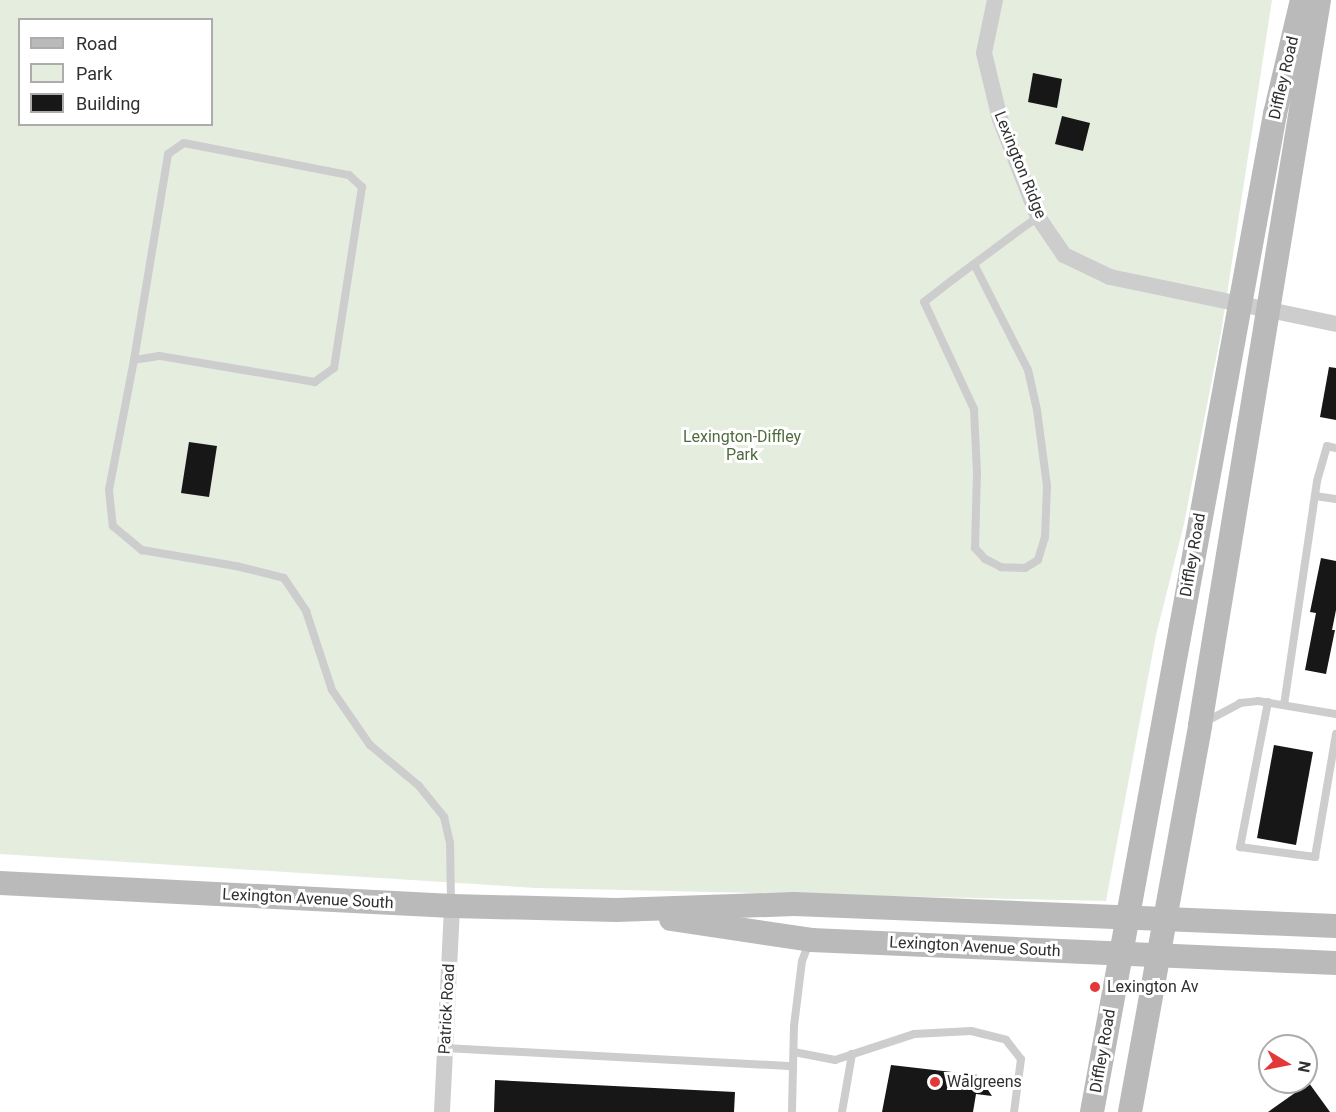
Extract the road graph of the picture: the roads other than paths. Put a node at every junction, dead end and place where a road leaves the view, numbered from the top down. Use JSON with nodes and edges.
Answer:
{"nodes":[{"id":1,"x":995,"y":0,"type":"edge"},
{"id":2,"x":1302,"y":0,"type":"edge"},
{"id":3,"x":1319,"y":0,"type":"edge"},
{"id":4,"x":1038,"y":217,"type":"junction"},
{"id":5,"x":974,"y":264,"type":"junction"},
{"id":6,"x":1239,"y":305,"type":"junction"},
{"id":7,"x":1270,"y":312,"type":"junction"},
{"id":8,"x":1336,"y":324,"type":"edge"},
{"id":9,"x":134,"y":360,"type":"junction"},
{"id":10,"x":1336,"y":447,"type":"edge"},
{"id":11,"x":1316,"y":496,"type":"junction"},
{"id":12,"x":1336,"y":500,"type":"edge"},
{"id":13,"x":1268,"y":702,"type":"junction"},
{"id":14,"x":1284,"y":705,"type":"junction"},
{"id":15,"x":1336,"y":714,"type":"edge"},
{"id":16,"x":1200,"y":725,"type":"junction"},
{"id":17,"x":1336,"y":734,"type":"edge"},
{"id":18,"x":0,"y":883,"type":"edge"},
{"id":19,"x":452,"y":906,"type":"junction"},
{"id":20,"x":616,"y":910,"type":"junction"},
{"id":21,"x":1126,"y":917,"type":"junction"},
{"id":22,"x":1164,"y":920,"type":"junction"},
{"id":23,"x":1336,"y":926,"type":"edge"},
{"id":24,"x":811,"y":940,"type":"junction"},
{"id":25,"x":1119,"y":955,"type":"junction"},
{"id":26,"x":1158,"y":957,"type":"junction"},
{"id":27,"x":1336,"y":963,"type":"edge"},
{"id":28,"x":445,"y":1048,"type":"junction"},
{"id":29,"x":794,"y":1052,"type":"junction"},
{"id":30,"x":852,"y":1054,"type":"junction"},
{"id":31,"x":793,"y":1066,"type":"junction"},
{"id":32,"x":442,"y":1112,"type":"edge"},
{"id":33,"x":792,"y":1112,"type":"edge"},
{"id":34,"x":842,"y":1112,"type":"edge"},
{"id":35,"x":1014,"y":1112,"type":"edge"},
{"id":36,"x":1092,"y":1112,"type":"edge"},
{"id":37,"x":1130,"y":1112,"type":"edge"}],
"edges":[{"from":1,"to":4,"type":"street","name":"Lexington Ridge"},
{"from":2,"to":6,"type":"main road","name":"Diffley Road"},
{"from":3,"to":7,"type":"main road","name":"Diffley Road"},
{"from":4,"to":5,"type":"lane"},
{"from":4,"to":6,"type":"street","name":"Lexington Ridge"},
{"from":5,"to":5,"type":"lane"},
{"from":6,"to":7,"type":"street","name":"Lexington Ridge"},
{"from":6,"to":21,"type":"main road","name":"Diffley Road"},
{"from":7,"to":8,"type":"street","name":"Lexington Ridge"},
{"from":7,"to":16,"type":"main road","name":"Diffley Road"},
{"from":9,"to":9,"type":"lane"},
{"from":9,"to":19,"type":"lane"},
{"from":10,"to":11,"type":"lane"},
{"from":11,"to":12,"type":"lane"},
{"from":11,"to":14,"type":"lane"},
{"from":13,"to":14,"type":"lane"},
{"from":13,"to":16,"type":"lane"},
{"from":13,"to":17,"type":"lane"},
{"from":14,"to":15,"type":"lane"},
{"from":16,"to":22,"type":"main road","name":"Diffley Road"},
{"from":18,"to":19,"type":"main road","name":"Lexington Avenue South"},
{"from":19,"to":20,"type":"main road","name":"Lexington Avenue South"},
{"from":19,"to":28,"type":"street","name":"Patrick Road"},
{"from":20,"to":21,"type":"main road","name":"Lexington Avenue South"},
{"from":20,"to":24,"type":"main road","name":"Lexington Avenue South"},
{"from":21,"to":22,"type":"main road","name":"Lexington Avenue South"},
{"from":21,"to":25,"type":"main road","name":"Diffley Road"},
{"from":22,"to":23,"type":"main road","name":"Lexington Avenue South"},
{"from":22,"to":26,"type":"main road","name":"Diffley Road"},
{"from":24,"to":25,"type":"main road","name":"Lexington Avenue South"},
{"from":24,"to":29,"type":"lane"},
{"from":25,"to":26,"type":"main road","name":"Lexington Avenue South"},
{"from":25,"to":36,"type":"main road","name":"Diffley Road"},
{"from":26,"to":27,"type":"main road","name":"Lexington Avenue South"},
{"from":26,"to":37,"type":"main road","name":"Diffley Road"},
{"from":28,"to":31,"type":"lane"},
{"from":28,"to":32,"type":"street","name":"Patrick Road"},
{"from":29,"to":30,"type":"lane"},
{"from":29,"to":31,"type":"lane"},
{"from":30,"to":34,"type":"lane"},
{"from":30,"to":35,"type":"lane"},
{"from":31,"to":33,"type":"lane"}]}
